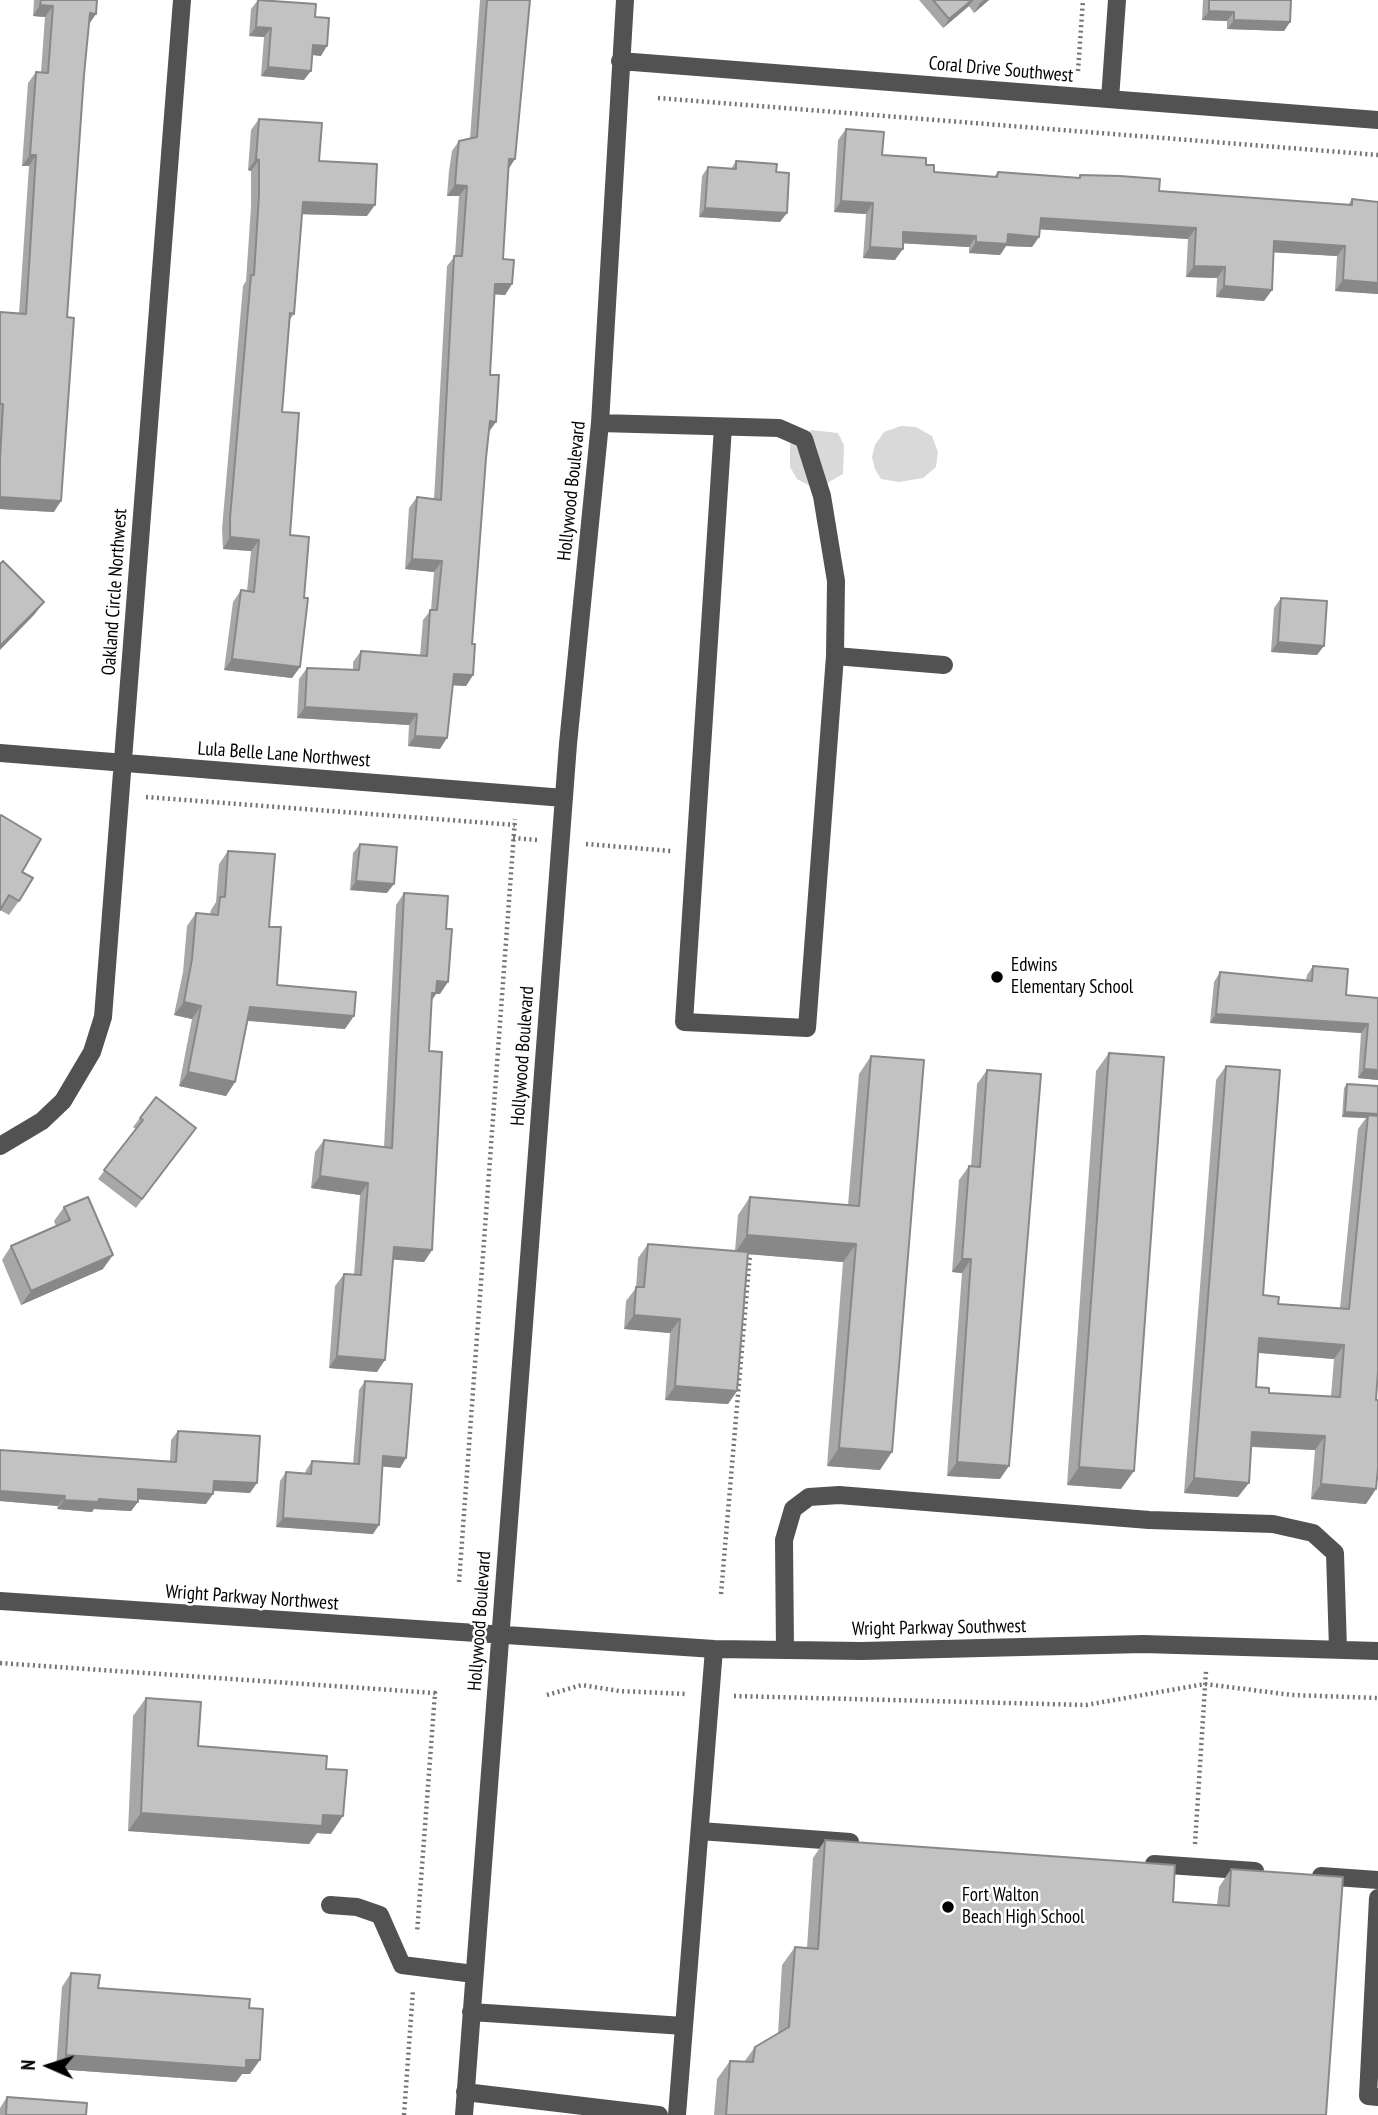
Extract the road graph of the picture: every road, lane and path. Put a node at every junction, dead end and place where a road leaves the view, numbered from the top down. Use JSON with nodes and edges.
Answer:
{"nodes":[{"id":1,"x":182,"y":0,"type":"edge"},
{"id":2,"x":625,"y":0,"type":"edge"},
{"id":3,"x":1083,"y":0,"type":"edge"},
{"id":4,"x":1117,"y":0,"type":"edge"},
{"id":5,"x":620,"y":61,"type":"junction"},
{"id":6,"x":1078,"y":71,"type":"dead end"},
{"id":7,"x":658,"y":99,"type":"dead end"},
{"id":8,"x":1110,"y":99,"type":"junction"},
{"id":9,"x":1378,"y":120,"type":"edge"},
{"id":10,"x":1378,"y":155,"type":"edge"},
{"id":11,"x":600,"y":423,"type":"junction"},
{"id":12,"x":723,"y":427,"type":"junction"},
{"id":13,"x":835,"y":656,"type":"junction"},
{"id":14,"x":944,"y":665,"type":"dead end"},
{"id":15,"x":0,"y":753,"type":"edge"},
{"id":16,"x":123,"y":763,"type":"junction"},
{"id":17,"x":517,"y":794,"type":"junction"},
{"id":18,"x":564,"y":798,"type":"junction"},
{"id":19,"x":514,"y":825,"type":"junction"},
{"id":20,"x":513,"y":838,"type":"junction"},
{"id":21,"x":561,"y":841,"type":"junction"},
{"id":22,"x":696,"y":853,"type":"junction"},
{"id":23,"x":0,"y":1146,"type":"edge"},
{"id":24,"x":750,"y":1254,"type":"edge"},
{"id":25,"x":459,"y":1582,"type":"dead end"},
{"id":26,"x":721,"y":1594,"type":"dead end"},
{"id":27,"x":0,"y":1601,"type":"edge"},
{"id":28,"x":500,"y":1637,"type":"junction"},
{"id":29,"x":1208,"y":1645,"type":"junction"},
{"id":30,"x":714,"y":1649,"type":"junction"},
{"id":31,"x":1338,"y":1649,"type":"junction"},
{"id":32,"x":785,"y":1650,"type":"junction"},
{"id":33,"x":1378,"y":1651,"type":"edge"},
{"id":34,"x":0,"y":1663,"type":"edge"},
{"id":35,"x":1205,"y":1684,"type":"junction"},
{"id":36,"x":547,"y":1695,"type":"dead end"},
{"id":37,"x":711,"y":1695,"type":"junction"},
{"id":38,"x":1378,"y":1698,"type":"edge"},
{"id":39,"x":700,"y":1831,"type":"junction"},
{"id":40,"x":864,"y":1843,"type":"edge"},
{"id":41,"x":1139,"y":1863,"type":"edge"},
{"id":42,"x":1194,"y":1867,"type":"junction"},
{"id":43,"x":1273,"y":1872,"type":"edge"},
{"id":44,"x":1299,"y":1874,"type":"edge"},
{"id":45,"x":1378,"y":1880,"type":"edge"},
{"id":46,"x":1378,"y":1898,"type":"edge"},
{"id":47,"x":330,"y":1905,"type":"dead end"},
{"id":48,"x":414,"y":1966,"type":"junction"},
{"id":49,"x":474,"y":1974,"type":"junction"},
{"id":50,"x":471,"y":2012,"type":"junction"},
{"id":51,"x":684,"y":2026,"type":"junction"},
{"id":52,"x":465,"y":2092,"type":"junction"},
{"id":53,"x":1378,"y":2097,"type":"edge"},
{"id":54,"x":404,"y":2115,"type":"edge"},
{"id":55,"x":464,"y":2115,"type":"edge"},
{"id":56,"x":659,"y":2115,"type":"edge"},
{"id":57,"x":677,"y":2115,"type":"edge"}],
"edges":[{"from":1,"to":16,"type":"street","name":"Oakland Circle Northwest"},
{"from":2,"to":5,"type":"street","name":"Hollywood Boulevard"},
{"from":3,"to":6,"type":"path"},
{"from":4,"to":8,"type":"street"},
{"from":5,"to":8,"type":"street","name":"Coral Drive Southwest"},
{"from":5,"to":11,"type":"street","name":"Hollywood Boulevard"},
{"from":7,"to":10,"type":"path"},
{"from":8,"to":9,"type":"street","name":"Coral Drive Southwest"},
{"from":11,"to":12,"type":"street"},
{"from":11,"to":18,"type":"street","name":"Hollywood Boulevard"},
{"from":12,"to":13,"type":"street"},
{"from":12,"to":22,"type":"street"},
{"from":13,"to":14,"type":"street"},
{"from":13,"to":22,"type":"street"},
{"from":15,"to":16,"type":"street","name":"Lula Belle Lane Northwest"},
{"from":16,"to":17,"type":"street","name":"Lula Belle Lane Northwest"},
{"from":16,"to":19,"type":"path"},
{"from":16,"to":23,"type":"street","name":"Oakland Circle Northwest"},
{"from":17,"to":18,"type":"street","name":"Lula Belle Lane Northwest"},
{"from":17,"to":19,"type":"path"},
{"from":18,"to":21,"type":"street","name":"Hollywood Boulevard"},
{"from":19,"to":20,"type":"path"},
{"from":20,"to":21,"type":"path"},
{"from":20,"to":25,"type":"path"},
{"from":21,"to":22,"type":"path"},
{"from":21,"to":28,"type":"street","name":"Hollywood Boulevard"},
{"from":24,"to":26,"type":"path"},
{"from":27,"to":28,"type":"street","name":"Wright Parkway Northwest"},
{"from":28,"to":30,"type":"street","name":"Wright Parkway Southwest"},
{"from":28,"to":49,"type":"street","name":"Hollywood Boulevard"},
{"from":29,"to":31,"type":"street","name":"Wright Parkway Southwest"},
{"from":29,"to":32,"type":"street","name":"Wright Parkway Southwest"},
{"from":29,"to":35,"type":"path"},
{"from":30,"to":32,"type":"street","name":"Wright Parkway Southwest"},
{"from":30,"to":37,"type":"street"},
{"from":31,"to":32,"type":"street"},
{"from":31,"to":33,"type":"street","name":"Wright Parkway Southwest"},
{"from":34,"to":48,"type":"path"},
{"from":35,"to":37,"type":"path"},
{"from":35,"to":38,"type":"path"},
{"from":35,"to":42,"type":"path"},
{"from":36,"to":37,"type":"path"},
{"from":37,"to":39,"type":"street"},
{"from":39,"to":40,"type":"street"},
{"from":39,"to":51,"type":"street"},
{"from":41,"to":42,"type":"street"},
{"from":42,"to":43,"type":"street"},
{"from":44,"to":45,"type":"street"},
{"from":46,"to":53,"type":"street"},
{"from":47,"to":48,"type":"street"},
{"from":48,"to":49,"type":"street"},
{"from":48,"to":54,"type":"path"},
{"from":49,"to":50,"type":"street","name":"Hollywood Boulevard"},
{"from":50,"to":51,"type":"street"},
{"from":50,"to":52,"type":"street","name":"Hollywood Boulevard"},
{"from":51,"to":57,"type":"street"},
{"from":52,"to":55,"type":"street","name":"Hollywood Boulevard"},
{"from":52,"to":56,"type":"street"}]}
